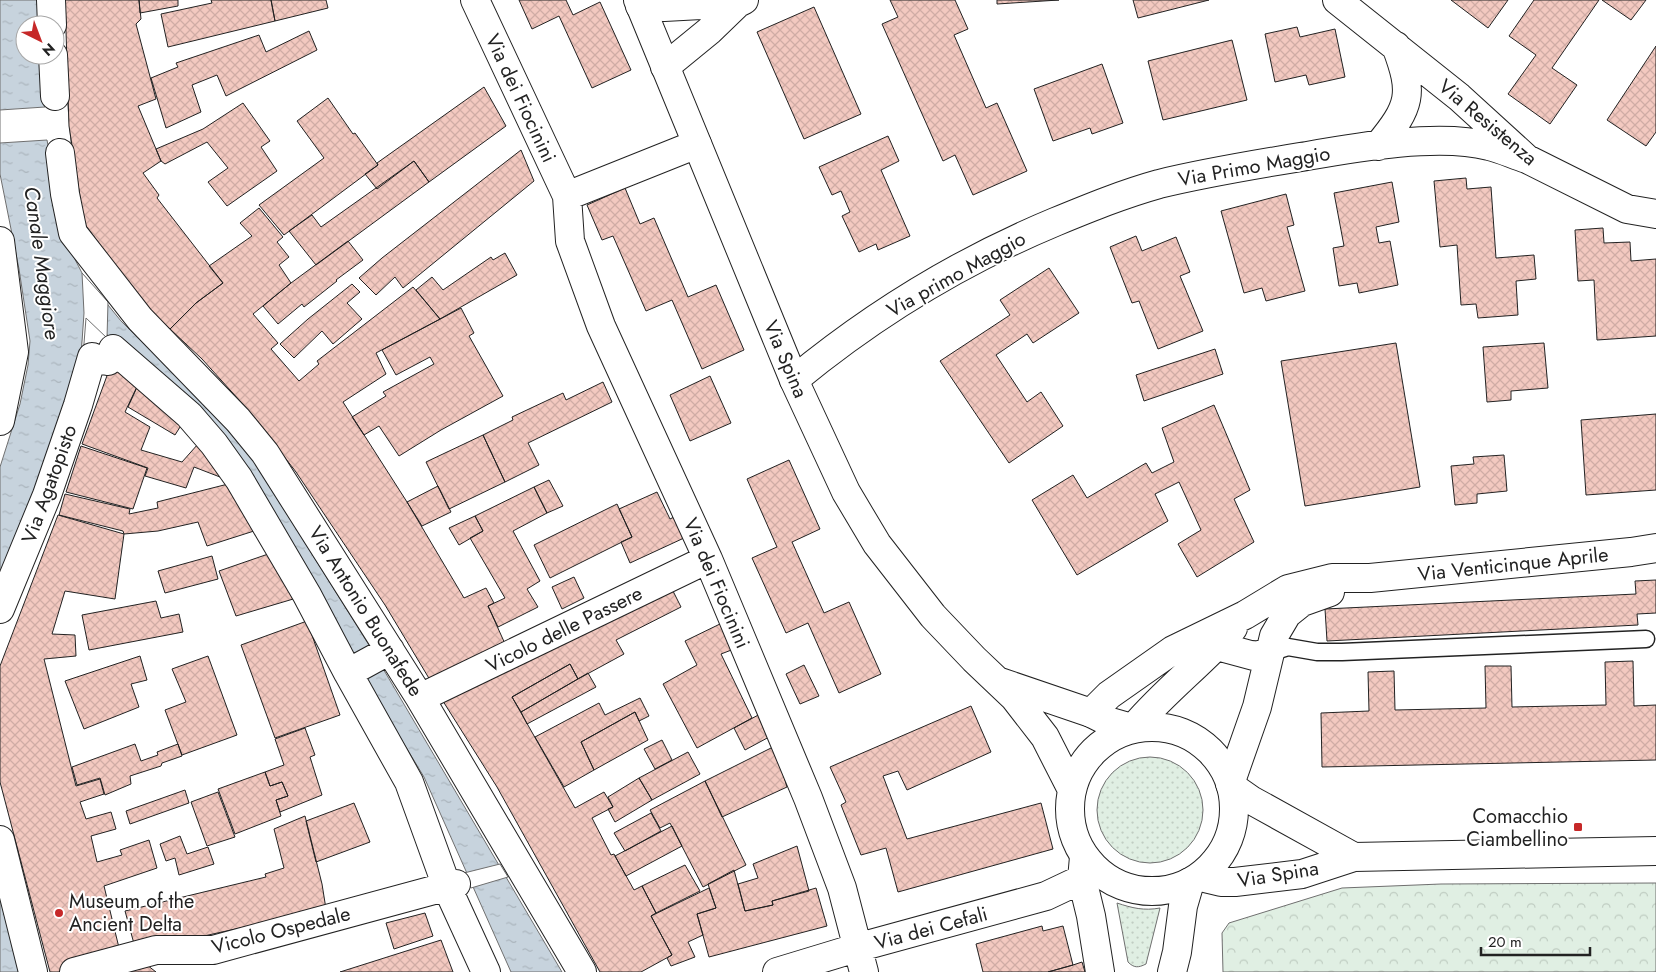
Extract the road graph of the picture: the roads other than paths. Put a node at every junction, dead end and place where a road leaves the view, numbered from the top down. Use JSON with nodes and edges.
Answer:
{"nodes":[{"id":1,"x":51,"y":0,"type":"edge"},
{"id":2,"x":475,"y":0,"type":"edge"},
{"id":3,"x":1337,"y":0,"type":"edge"},
{"id":4,"x":741,"y":1,"type":"edge"},
{"id":5,"x":639,"y":3,"type":"edge"},
{"id":6,"x":52,"y":15,"type":"edge"},
{"id":7,"x":1396,"y":46,"type":"junction"},
{"id":8,"x":53,"y":65,"type":"edge"},
{"id":9,"x":665,"y":67,"type":"junction"},
{"id":10,"x":54,"y":96,"type":"dead end"},
{"id":11,"x":697,"y":144,"type":"junction"},
{"id":12,"x":1378,"y":146,"type":"junction"},
{"id":13,"x":60,"y":153,"type":"dead end"},
{"id":14,"x":1527,"y":159,"type":"junction"},
{"id":15,"x":1132,"y":193,"type":"joint"},
{"id":16,"x":567,"y":196,"type":"junction"},
{"id":17,"x":1656,"y":214,"type":"edge"},
{"id":18,"x":0,"y":241,"type":"edge"},
{"id":19,"x":92,"y":358,"type":"joint"},
{"id":20,"x":794,"y":380,"type":"junction"},
{"id":21,"x":0,"y":421,"type":"edge"},
{"id":22,"x":1656,"y":548,"type":"edge"},
{"id":23,"x":708,"y":559,"type":"junction"},
{"id":24,"x":1370,"y":578,"type":"junction"},
{"id":25,"x":0,"y":609,"type":"edge"},
{"id":26,"x":1244,"y":615,"type":"junction"},
{"id":27,"x":1646,"y":639,"type":"dead end"},
{"id":28,"x":1217,"y":646,"type":"junction"},
{"id":29,"x":1269,"y":653,"type":"junction"},
{"id":30,"x":369,"y":661,"type":"junction"},
{"id":31,"x":996,"y":681,"type":"junction"},
{"id":32,"x":420,"y":698,"type":"junction"},
{"id":33,"x":1091,"y":713,"type":"junction"},
{"id":34,"x":1132,"y":726,"type":"junction"},
{"id":35,"x":1231,"y":785,"type":"junction"},
{"id":36,"x":1071,"y":788,"type":"junction"},
{"id":37,"x":0,"y":840,"type":"edge"},
{"id":38,"x":1656,"y":851,"type":"edge"},
{"id":39,"x":1354,"y":857,"type":"junction"},
{"id":40,"x":1083,"y":868,"type":"junction"},
{"id":41,"x":1195,"y":879,"type":"junction"},
{"id":42,"x":452,"y":886,"type":"junction"},
{"id":43,"x":860,"y":960,"type":"edge"},
{"id":44,"x":1179,"y":966,"type":"edge"},
{"id":45,"x":33,"y":972,"type":"edge"},
{"id":46,"x":74,"y":972,"type":"edge"},
{"id":47,"x":486,"y":972,"type":"edge"},
{"id":48,"x":582,"y":972,"type":"edge"},
{"id":49,"x":777,"y":972,"type":"edge"},
{"id":50,"x":1100,"y":972,"type":"edge"}],
"edges":[{"from":1,"to":6,"type":"street"},
{"from":2,"to":16,"type":"street","name":"Via dei Fiocinini"},
{"from":3,"to":7,"type":"street","name":"Via Resistenza"},
{"from":4,"to":5,"type":"street"},
{"from":4,"to":9,"type":"street"},
{"from":5,"to":9,"type":"street","name":"Via Spina"},
{"from":7,"to":12,"type":"street"},
{"from":7,"to":14,"type":"street","name":"Via Resistenza"},
{"from":8,"to":10,"type":"street"},
{"from":9,"to":11,"type":"street","name":"Via Spina"},
{"from":11,"to":16,"type":"street"},
{"from":11,"to":20,"type":"street","name":"Via Spina"},
{"from":12,"to":14,"type":"street","name":"Via Primo Maggio"},
{"from":12,"to":15,"type":"street","name":"Via Primo Maggio"},
{"from":13,"to":30,"type":"street","name":"Via Antonio Buonafede"},
{"from":14,"to":17,"type":"street","name":"Via Resistenza"},
{"from":15,"to":20,"type":"street","name":"Via primo Maggio"},
{"from":16,"to":23,"type":"street","name":"Via dei Fiocinini"},
{"from":18,"to":21,"type":"street"},
{"from":19,"to":25,"type":"street","name":"Via Agatopisto"},
{"from":19,"to":30,"type":"street","name":"Via Antonio Buonafede"},
{"from":20,"to":31,"type":"street","name":"Via Spina"},
{"from":22,"to":24,"type":"street","name":"Via Venticinque Aprile"},
{"from":23,"to":32,"type":"street","name":"Vicolo delle Passere"},
{"from":23,"to":43,"type":"street","name":"Via dei Fiocinini"},
{"from":24,"to":26,"type":"street","name":"Via Venticinque Aprile"},
{"from":24,"to":29,"type":"street","name":"Via Venticinque Aprile"},
{"from":26,"to":28,"type":"street","name":"Via Venticinque Aprile"},
{"from":26,"to":33,"type":"street","name":"Via Venticinque Aprile"},
{"from":27,"to":29,"type":"lane"},
{"from":28,"to":29,"type":"street"},
{"from":28,"to":34,"type":"street","name":"Via Venticinque Aprile"},
{"from":29,"to":35,"type":"street","name":"Via Venticinque Aprile"},
{"from":30,"to":32,"type":"street","name":"Via Antonio Buonafede"},
{"from":30,"to":42,"type":"street","name":"Via Antonio Buonafede"},
{"from":31,"to":33,"type":"street","name":"Via Spina"},
{"from":31,"to":36,"type":"street","name":"Via Spina"},
{"from":32,"to":48,"type":"street","name":"Via Antonio Buonafede"},
{"from":33,"to":34,"type":"street","name":"Via Spina"},
{"from":34,"to":35,"type":"street"},
{"from":34,"to":36,"type":"street"},
{"from":35,"to":39,"type":"street","name":"Via Spina"},
{"from":35,"to":41,"type":"street"},
{"from":36,"to":40,"type":"street"},
{"from":37,"to":45,"type":"street"},
{"from":38,"to":39,"type":"street","name":"Via Spina"},
{"from":39,"to":41,"type":"street","name":"Via Spina"},
{"from":40,"to":41,"type":"street"},
{"from":40,"to":43,"type":"street","name":"Via dei Cefali"},
{"from":40,"to":50,"type":"street"},
{"from":41,"to":44,"type":"street"},
{"from":42,"to":46,"type":"street","name":"Vicolo Ospedale"},
{"from":42,"to":47,"type":"street","name":"Via Antonio Buonafede"},
{"from":43,"to":49,"type":"street","name":"Via dei Cefali"}]}
